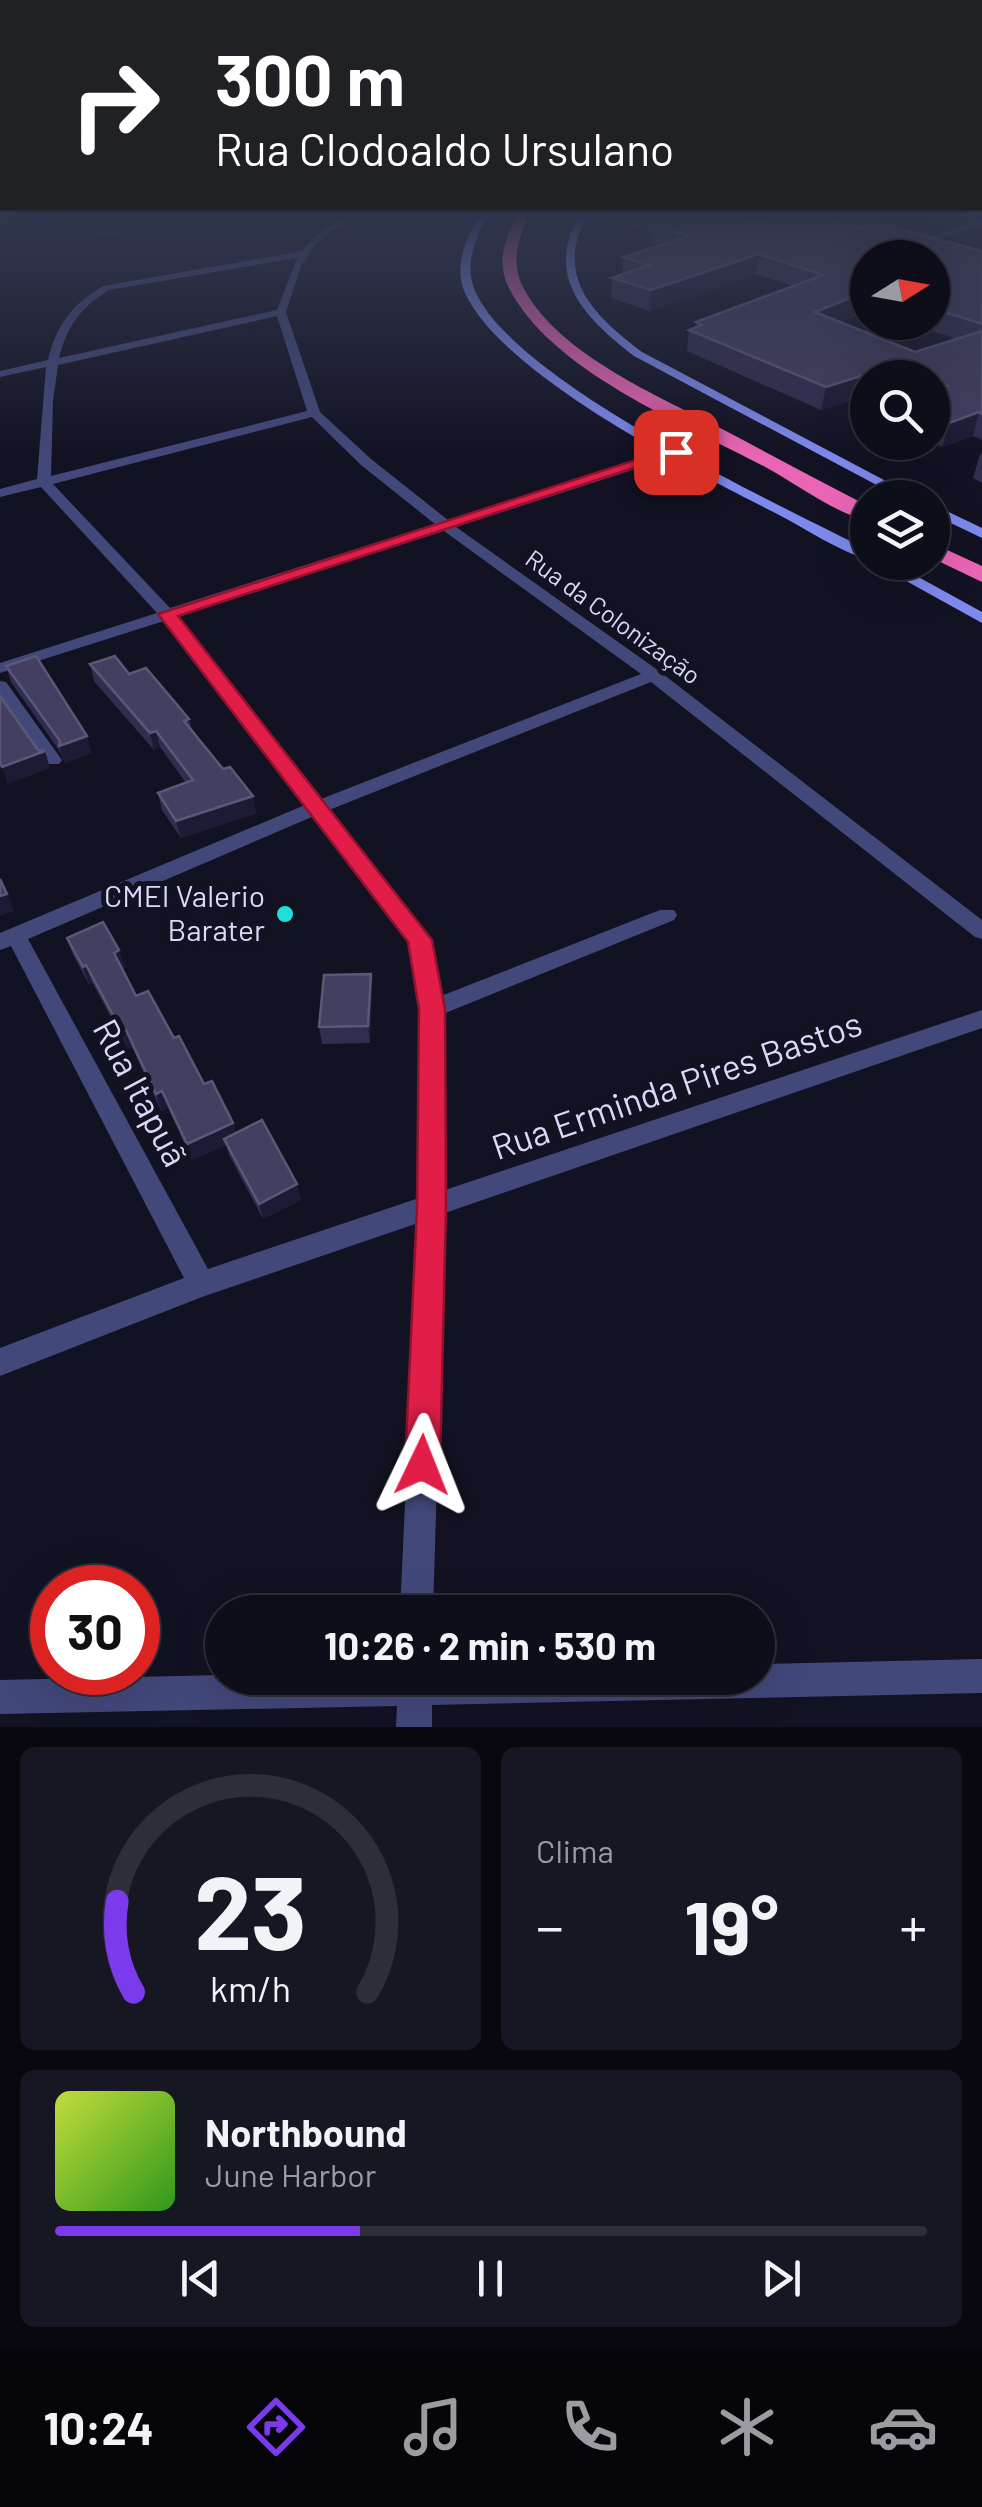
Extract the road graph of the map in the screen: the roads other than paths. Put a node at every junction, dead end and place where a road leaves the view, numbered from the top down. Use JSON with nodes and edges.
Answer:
{"nodes":[{"id":1,"x":90,"y":295,"type":"edge"},
{"id":2,"x":288,"y":295,"type":"edge"},
{"id":3,"x":471,"y":295,"type":"edge"},
{"id":4,"x":522,"y":295,"type":"edge"},
{"id":5,"x":579,"y":295,"type":"edge"},
{"id":6,"x":281,"y":312,"type":"junction"},
{"id":7,"x":50,"y":361,"type":"junction"},
{"id":8,"x":2,"y":371,"type":"edge"},
{"id":9,"x":314,"y":413,"type":"junction"},
{"id":10,"x":676,"y":452,"type":"junction"},
{"id":11,"x":878,"y":480,"type":"edge"},
{"id":12,"x":44,"y":482,"type":"junction"},
{"id":13,"x":0,"y":493,"type":"edge"},
{"id":14,"x":850,"y":504,"type":"edge"},
{"id":15,"x":950,"y":517,"type":"edge"},
{"id":16,"x":445,"y":525,"type":"junction"},
{"id":17,"x":982,"y":534,"type":"edge"},
{"id":18,"x":850,"y":546,"type":"edge"},
{"id":19,"x":950,"y":554,"type":"edge"},
{"id":20,"x":950,"y":557,"type":"edge"},
{"id":21,"x":982,"y":566,"type":"edge"},
{"id":22,"x":982,"y":575,"type":"edge"},
{"id":23,"x":912,"y":580,"type":"edge"},
{"id":24,"x":167,"y":614,"type":"junction"},
{"id":25,"x":982,"y":618,"type":"edge"},
{"id":26,"x":0,"y":668,"type":"edge"},
{"id":27,"x":653,"y":676,"type":"junction"},
{"id":28,"x":0,"y":686,"type":"edge"},
{"id":29,"x":52,"y":760,"type":"dead end"},
{"id":30,"x":318,"y":806,"type":"junction"},
{"id":31,"x":667,"y":914,"type":"dead end"},
{"id":32,"x":981,"y":932,"type":"edge"},
{"id":33,"x":8,"y":939,"type":"edge"},
{"id":34,"x":432,"y":1009,"type":"junction"},
{"id":35,"x":982,"y":1019,"type":"edge"},
{"id":36,"x":432,"y":1207,"type":"junction"},
{"id":37,"x":202,"y":1284,"type":"junction"},
{"id":38,"x":0,"y":1362,"type":"edge"},
{"id":39,"x":418,"y":1595,"type":"edge"},
{"id":40,"x":982,"y":1676,"type":"edge"},
{"id":41,"x":775,"y":1678,"type":"edge"},
{"id":42,"x":205,"y":1689,"type":"edge"},
{"id":43,"x":415,"y":1695,"type":"edge"},
{"id":44,"x":0,"y":1697,"type":"edge"},
{"id":45,"x":414,"y":1727,"type":"edge"}],
"edges":[{"from":1,"to":7,"type":"street"},
{"from":2,"to":6,"type":"street"},
{"from":3,"to":10,"type":"main road"},
{"from":4,"to":14,"type":"highway"},
{"from":5,"to":11,"type":"main road"},
{"from":6,"to":7,"type":"street"},
{"from":6,"to":9,"type":"street","name":"Rua da Colonização"},
{"from":7,"to":8,"type":"street"},
{"from":7,"to":12,"type":"street"},
{"from":9,"to":12,"type":"street"},
{"from":9,"to":16,"type":"street","name":"Rua da Colonização"},
{"from":10,"to":16,"type":"street"},
{"from":10,"to":18,"type":"main road"},
{"from":12,"to":13,"type":"street"},
{"from":12,"to":24,"type":"street"},
{"from":15,"to":17,"type":"main road"},
{"from":16,"to":24,"type":"street"},
{"from":16,"to":27,"type":"street","name":"Rua da Colonização"},
{"from":19,"to":21,"type":"highway"},
{"from":20,"to":22,"type":"highway"},
{"from":23,"to":25,"type":"main road"},
{"from":24,"to":26,"type":"street"},
{"from":24,"to":30,"type":"street"},
{"from":27,"to":30,"type":"street"},
{"from":27,"to":32,"type":"street","name":"Rua da Colonização"},
{"from":28,"to":29,"type":"street"},
{"from":30,"to":33,"type":"street"},
{"from":30,"to":34,"type":"street"},
{"from":31,"to":34,"type":"street"},
{"from":33,"to":37,"type":"street","name":"Rua Itapuã"},
{"from":34,"to":36,"type":"street"},
{"from":35,"to":36,"type":"street","name":"Rua Erminda Pires Bastos"},
{"from":36,"to":37,"type":"street","name":"Rua Erminda Pires Bastos"},
{"from":36,"to":39,"type":"street"},
{"from":37,"to":38,"type":"street","name":"Rua Erminda Pires Bastos"},
{"from":40,"to":41,"type":"street"},
{"from":42,"to":44,"type":"street"},
{"from":43,"to":45,"type":"street"}]}
